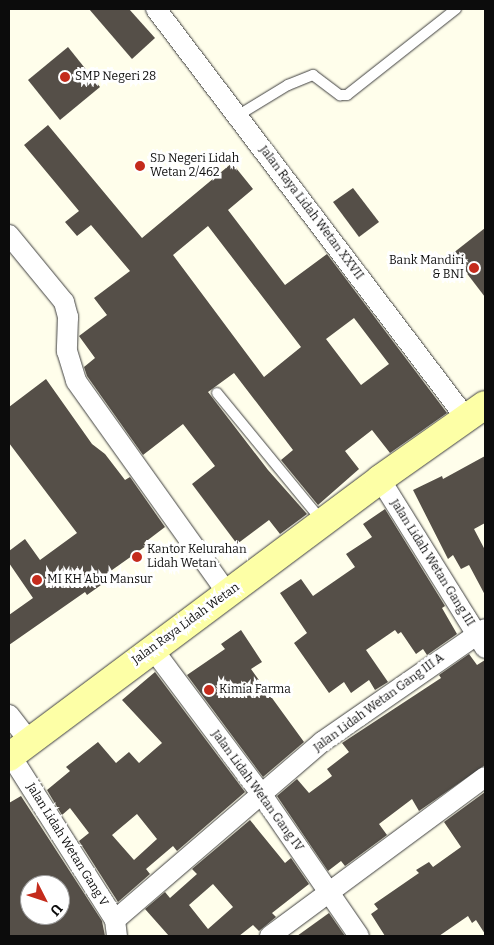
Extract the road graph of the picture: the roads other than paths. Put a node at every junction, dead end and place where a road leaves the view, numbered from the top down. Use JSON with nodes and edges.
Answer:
{"nodes":[{"id":1,"x":156,"y":9,"type":"edge"},
{"id":2,"x":456,"y":9,"type":"edge"},
{"id":3,"x":237,"y":116,"type":"junction"},
{"id":4,"x":9,"y":235,"type":"edge"},
{"id":5,"x":217,"y":393,"type":"dead end"},
{"id":6,"x":476,"y":411,"type":"edge"},
{"id":7,"x":380,"y":478,"type":"junction"},
{"id":8,"x":322,"y":521,"type":"junction"},
{"id":9,"x":228,"y":594,"type":"junction"},
{"id":10,"x":482,"y":636,"type":"edge"},
{"id":11,"x":152,"y":648,"type":"junction"},
{"id":12,"x":9,"y":715,"type":"edge"},
{"id":13,"x":17,"y":752,"type":"edge"},
{"id":14,"x":485,"y":777,"type":"edge"},
{"id":15,"x":262,"y":795,"type":"junction"},
{"id":16,"x":330,"y":894,"type":"junction"},
{"id":17,"x":116,"y":928,"type":"edge"},
{"id":18,"x":270,"y":936,"type":"edge"},
{"id":19,"x":359,"y":936,"type":"edge"}],
"edges":[{"from":1,"to":3,"type":"street","name":"Jalan Raya Lidah Wetan XXVII"},
{"from":2,"to":3,"type":"lane"},
{"from":3,"to":6,"type":"street","name":"Jalan Raya Lidah Wetan XXVII"},
{"from":4,"to":9,"type":"street"},
{"from":5,"to":8,"type":"lane"},
{"from":6,"to":7,"type":"main road","name":"Jalan Raya Lidah Wetan"},
{"from":7,"to":8,"type":"main road","name":"Jalan Raya Lidah Wetan"},
{"from":7,"to":10,"type":"street","name":"Jalan Lidah Wetan Gang III"},
{"from":8,"to":9,"type":"main road","name":"Jalan Raya Lidah Wetan"},
{"from":9,"to":11,"type":"main road","name":"Jalan Raya Lidah Wetan"},
{"from":10,"to":15,"type":"street","name":"Jalan Lidah Wetan Gang III A"},
{"from":11,"to":13,"type":"main road","name":"Jalan Raya Lidah Wetan"},
{"from":11,"to":15,"type":"street","name":"Jalan Lidah Wetan Gang IV"},
{"from":12,"to":13,"type":"street","name":"Jalan Lidah Wetan Gang V"},
{"from":13,"to":17,"type":"street","name":"Jalan Lidah Wetan Gang V"},
{"from":14,"to":16,"type":"street"},
{"from":15,"to":16,"type":"street","name":"Jalan Lidah Wetan Gang IV"},
{"from":15,"to":17,"type":"street","name":"Jalan Lidah Wetan Gang III A"},
{"from":16,"to":18,"type":"street"},
{"from":16,"to":19,"type":"street","name":"Jalan Lidah Wetan Gang IV"}]}
